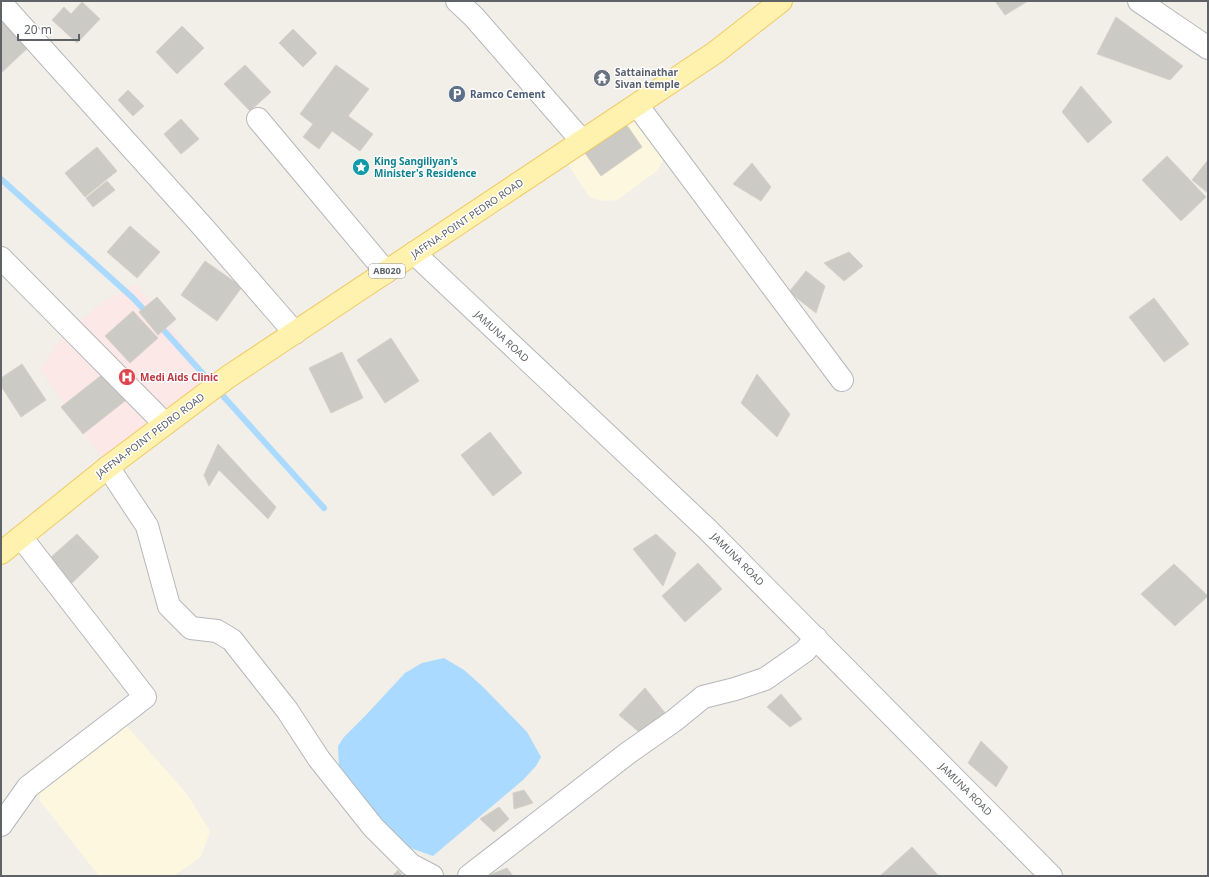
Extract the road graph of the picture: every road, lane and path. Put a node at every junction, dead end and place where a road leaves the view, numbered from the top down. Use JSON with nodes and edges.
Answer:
{"nodes":[{"id":1,"x":457,"y":1,"type":"edge"},
{"id":2,"x":781,"y":1,"type":"edge"},
{"id":3,"x":1139,"y":1,"type":"edge"},
{"id":4,"x":1,"y":3,"type":"edge"},
{"id":5,"x":1208,"y":48,"type":"edge"},
{"id":6,"x":637,"y":105,"type":"junction"},
{"id":7,"x":258,"y":120,"type":"dead end"},
{"id":8,"x":582,"y":142,"type":"junction"},
{"id":9,"x":414,"y":253,"type":"junction"},
{"id":10,"x":1,"y":258,"type":"edge"},
{"id":11,"x":386,"y":272,"type":"junction"},
{"id":12,"x":295,"y":333,"type":"junction"},
{"id":13,"x":842,"y":380,"type":"dead end"},
{"id":14,"x":165,"y":424,"type":"junction"},
{"id":15,"x":108,"y":466,"type":"junction"},
{"id":16,"x":22,"y":537,"type":"junction"},
{"id":17,"x":1,"y":553,"type":"edge"},
{"id":18,"x":816,"y":638,"type":"junction"},
{"id":19,"x":1,"y":825,"type":"edge"},
{"id":20,"x":432,"y":876,"type":"edge"},
{"id":21,"x":469,"y":876,"type":"edge"},
{"id":22,"x":1051,"y":876,"type":"edge"}],
"edges":[{"from":1,"to":8,"type":"street"},
{"from":2,"to":6,"type":"main road","name":"JAFFNA-POINT PEDRO ROAD","number":"AB020"},
{"from":3,"to":5,"type":"street"},
{"from":4,"to":12,"type":"street"},
{"from":6,"to":8,"type":"main road","name":"JAFFNA-POINT PEDRO ROAD","number":"AB020"},
{"from":6,"to":13,"type":"street"},
{"from":7,"to":11,"type":"street"},
{"from":8,"to":9,"type":"main road","name":"JAFFNA-POINT PEDRO ROAD","number":"AB020"},
{"from":9,"to":11,"type":"main road","name":"JAFFNA-POINT PEDRO ROAD","number":"AB020"},
{"from":9,"to":18,"type":"street","name":"JAMUNA ROAD"},
{"from":10,"to":14,"type":"street"},
{"from":11,"to":12,"type":"main road","name":"JAFFNA-POINT PEDRO ROAD","number":"AB020"},
{"from":12,"to":14,"type":"main road","name":"JAFFNA-POINT PEDRO ROAD","number":"AB020"},
{"from":14,"to":15,"type":"main road","name":"JAFFNA-POINT PEDRO ROAD","number":"AB020"},
{"from":15,"to":16,"type":"main road","name":"JAFFNA-POINT PEDRO ROAD","number":"AB020"},
{"from":15,"to":20,"type":"street"},
{"from":16,"to":17,"type":"main road","name":"JAFFNA-POINT PEDRO ROAD","number":"AB020"},
{"from":16,"to":19,"type":"street"},
{"from":18,"to":21,"type":"street"},
{"from":18,"to":22,"type":"street","name":"JAMUNA ROAD"}]}
